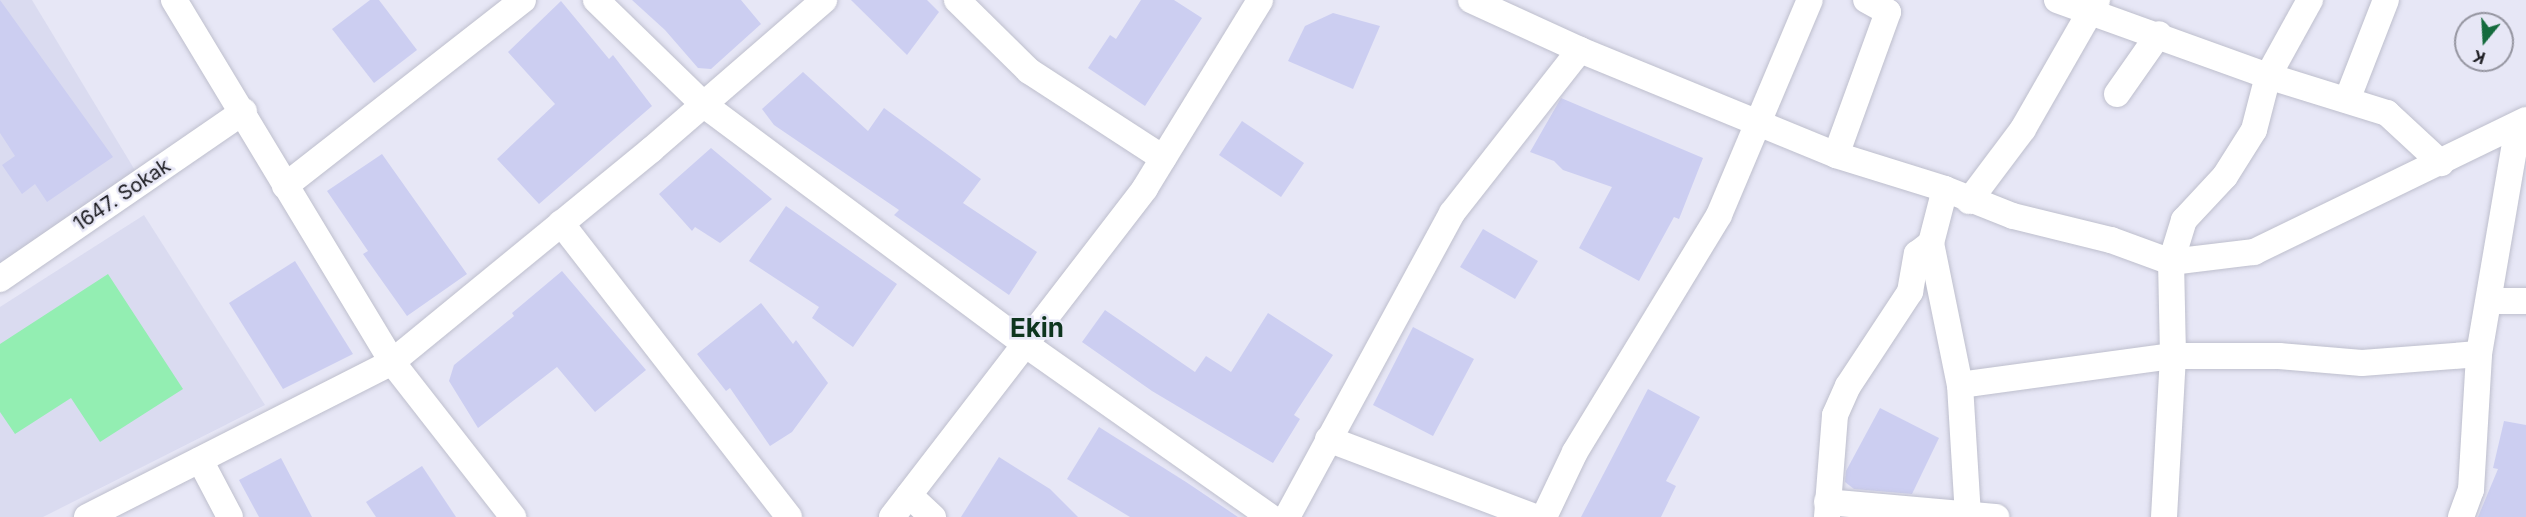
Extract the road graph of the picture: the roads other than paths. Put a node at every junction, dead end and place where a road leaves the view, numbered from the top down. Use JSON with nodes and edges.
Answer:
{"nodes":[{"id":1,"x":174,"y":0,"type":"edge"},
{"id":2,"x":523,"y":0,"type":"edge"},
{"id":3,"x":596,"y":0,"type":"edge"},
{"id":4,"x":824,"y":0,"type":"edge"},
{"id":5,"x":957,"y":0,"type":"edge"},
{"id":6,"x":1260,"y":0,"type":"edge"},
{"id":7,"x":1472,"y":0,"type":"edge"},
{"id":8,"x":1810,"y":0,"type":"edge"},
{"id":9,"x":1866,"y":0,"type":"edge"},
{"id":10,"x":2057,"y":0,"type":"edge"},
{"id":11,"x":2310,"y":0,"type":"edge"},
{"id":12,"x":2386,"y":0,"type":"edge"},
{"id":13,"x":2095,"y":7,"type":"edge"},
{"id":14,"x":2159,"y":34,"type":"junction"},
{"id":15,"x":1580,"y":50,"type":"junction"},
{"id":16,"x":2268,"y":76,"type":"junction"},
{"id":17,"x":2117,"y":94,"type":"dead end"},
{"id":18,"x":2347,"y":100,"type":"junction"},
{"id":19,"x":704,"y":104,"type":"junction"},
{"id":20,"x":244,"y":111,"type":"junction"},
{"id":21,"x":2522,"y":122,"type":"edge"},
{"id":22,"x":1759,"y":124,"type":"junction"},
{"id":23,"x":1836,"y":155,"type":"junction"},
{"id":24,"x":1163,"y":158,"type":"junction"},
{"id":25,"x":2442,"y":163,"type":"junction"},
{"id":26,"x":285,"y":186,"type":"junction"},
{"id":27,"x":1945,"y":189,"type":"junction"},
{"id":28,"x":1969,"y":201,"type":"junction"},
{"id":29,"x":561,"y":223,"type":"junction"},
{"id":30,"x":1930,"y":243,"type":"junction"},
{"id":31,"x":2171,"y":262,"type":"junction"},
{"id":32,"x":0,"y":279,"type":"edge"},
{"id":33,"x":2491,"y":301,"type":"junction"},
{"id":34,"x":2526,"y":301,"type":"edge"},
{"id":35,"x":1025,"y":344,"type":"junction"},
{"id":36,"x":2479,"y":354,"type":"junction"},
{"id":37,"x":2172,"y":356,"type":"junction"},
{"id":38,"x":392,"y":362,"type":"junction"},
{"id":39,"x":1960,"y":385,"type":"junction"},
{"id":40,"x":1329,"y":440,"type":"junction"},
{"id":41,"x":200,"y":460,"type":"junction"},
{"id":42,"x":909,"y":495,"type":"junction"},
{"id":43,"x":1827,"y":509,"type":"edge"},
{"id":44,"x":1968,"y":516,"type":"edge"},
{"id":45,"x":87,"y":517,"type":"edge"},
{"id":46,"x":230,"y":517,"type":"edge"},
{"id":47,"x":513,"y":517,"type":"edge"},
{"id":48,"x":789,"y":517,"type":"edge"},
{"id":49,"x":892,"y":517,"type":"edge"},
{"id":50,"x":933,"y":517,"type":"edge"},
{"id":51,"x":1270,"y":517,"type":"edge"},
{"id":52,"x":1287,"y":517,"type":"edge"},
{"id":53,"x":1534,"y":517,"type":"edge"},
{"id":54,"x":1544,"y":517,"type":"edge"},
{"id":55,"x":1996,"y":517,"type":"edge"},
{"id":56,"x":2164,"y":517,"type":"edge"},
{"id":57,"x":2461,"y":517,"type":"edge"}],
"edges":[{"from":1,"to":20,"type":"street"},
{"from":2,"to":26,"type":"street"},
{"from":3,"to":19,"type":"street"},
{"from":4,"to":19,"type":"street"},
{"from":5,"to":24,"type":"street"},
{"from":6,"to":24,"type":"street"},
{"from":7,"to":15,"type":"street"},
{"from":8,"to":22,"type":"street"},
{"from":9,"to":23,"type":"street"},
{"from":10,"to":13,"type":"street"},
{"from":11,"to":16,"type":"street"},
{"from":12,"to":18,"type":"street"},
{"from":13,"to":14,"type":"street"},
{"from":13,"to":28,"type":"street"},
{"from":14,"to":16,"type":"street"},
{"from":14,"to":17,"type":"street"},
{"from":15,"to":22,"type":"street"},
{"from":15,"to":40,"type":"street"},
{"from":16,"to":18,"type":"street"},
{"from":16,"to":31,"type":"street"},
{"from":18,"to":25,"type":"street"},
{"from":19,"to":29,"type":"street"},
{"from":19,"to":35,"type":"street"},
{"from":20,"to":26,"type":"street"},
{"from":20,"to":32,"type":"street","name":"1647. Sokak"},
{"from":21,"to":25,"type":"street"},
{"from":21,"to":33,"type":"street"},
{"from":22,"to":23,"type":"street"},
{"from":22,"to":54,"type":"street"},
{"from":23,"to":27,"type":"street"},
{"from":24,"to":35,"type":"street"},
{"from":25,"to":31,"type":"street"},
{"from":26,"to":38,"type":"street"},
{"from":27,"to":28,"type":"street"},
{"from":27,"to":30,"type":"street"},
{"from":28,"to":31,"type":"street"},
{"from":29,"to":38,"type":"street"},
{"from":29,"to":48,"type":"street"},
{"from":30,"to":39,"type":"street"},
{"from":30,"to":43,"type":"street"},
{"from":31,"to":37,"type":"street"},
{"from":33,"to":34,"type":"street"},
{"from":33,"to":36,"type":"street"},
{"from":35,"to":42,"type":"street"},
{"from":35,"to":51,"type":"street"},
{"from":36,"to":37,"type":"street"},
{"from":36,"to":57,"type":"street"},
{"from":37,"to":39,"type":"street"},
{"from":37,"to":56,"type":"street"},
{"from":38,"to":41,"type":"street"},
{"from":38,"to":47,"type":"street"},
{"from":39,"to":44,"type":"street"},
{"from":40,"to":52,"type":"street"},
{"from":40,"to":53,"type":"street"},
{"from":41,"to":45,"type":"street"},
{"from":41,"to":46,"type":"street"},
{"from":42,"to":49,"type":"street"},
{"from":42,"to":50,"type":"street"},
{"from":43,"to":44,"type":"street"},
{"from":44,"to":55,"type":"street"}]}
